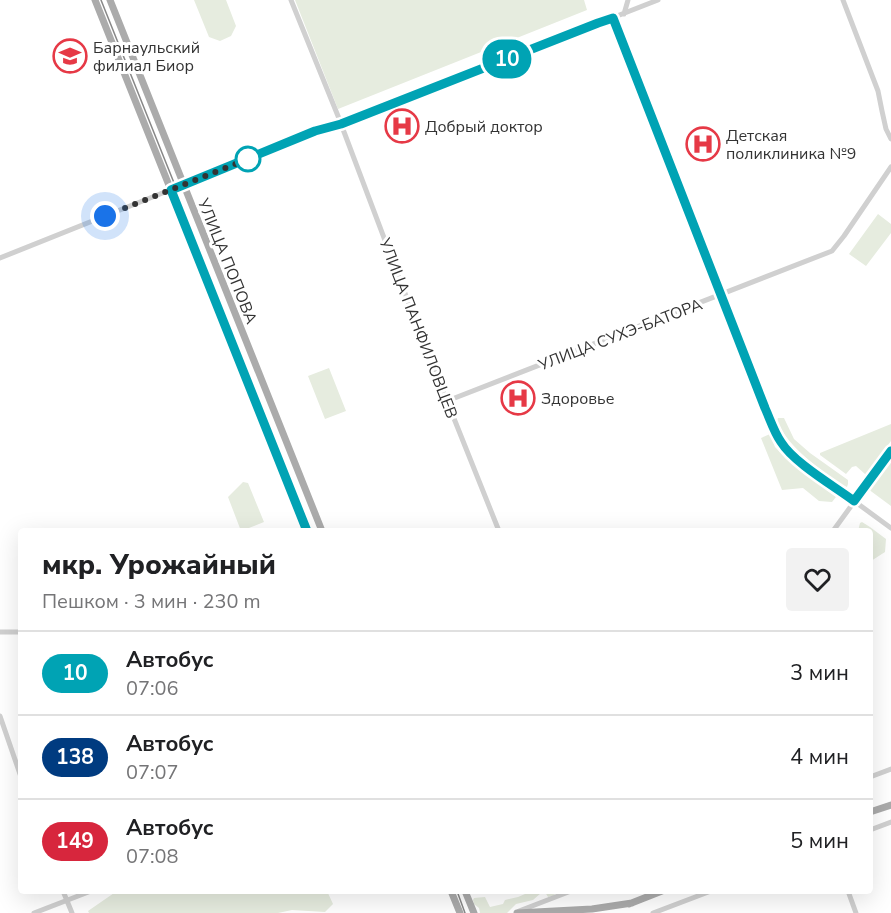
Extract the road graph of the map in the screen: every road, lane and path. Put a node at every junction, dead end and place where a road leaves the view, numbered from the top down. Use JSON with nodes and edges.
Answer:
{"nodes":[{"id":1,"x":96,"y":0,"type":"edge"},
{"id":2,"x":110,"y":0,"type":"edge"},
{"id":3,"x":291,"y":0,"type":"edge"},
{"id":4,"x":628,"y":0,"type":"edge"},
{"id":5,"x":658,"y":0,"type":"edge"},
{"id":6,"x":843,"y":0,"type":"edge"},
{"id":7,"x":624,"y":14,"type":"junction"},
{"id":8,"x":613,"y":18,"type":"junction"},
{"id":9,"x":129,"y":67,"type":"junction"},
{"id":10,"x":341,"y":124,"type":"junction"},
{"id":11,"x":891,"y":139,"type":"edge"},
{"id":12,"x":891,"y":167,"type":"edge"},
{"id":13,"x":183,"y":184,"type":"junction"},
{"id":14,"x":171,"y":190,"type":"junction"},
{"id":15,"x":0,"y":258,"type":"edge"},
{"id":16,"x":721,"y":294,"type":"junction"},
{"id":17,"x":447,"y":401,"type":"junction"},
{"id":18,"x":891,"y":451,"type":"edge"},
{"id":19,"x":854,"y":501,"type":"junction"},
{"id":20,"x":306,"y":528,"type":"edge"},
{"id":21,"x":320,"y":528,"type":"edge"},
{"id":22,"x":498,"y":528,"type":"edge"},
{"id":23,"x":835,"y":528,"type":"edge"},
{"id":24,"x":891,"y":528,"type":"edge"},
{"id":25,"x":0,"y":632,"type":"edge"},
{"id":26,"x":18,"y":632,"type":"edge"},
{"id":27,"x":0,"y":716,"type":"edge"},
{"id":28,"x":18,"y":768,"type":"edge"},
{"id":29,"x":891,"y":769,"type":"edge"},
{"id":30,"x":873,"y":776,"type":"edge"},
{"id":31,"x":891,"y":805,"type":"edge"},
{"id":32,"x":873,"y":811,"type":"edge"},
{"id":33,"x":891,"y":822,"type":"edge"},
{"id":34,"x":873,"y":829,"type":"edge"},
{"id":35,"x":64,"y":894,"type":"edge"},
{"id":36,"x":83,"y":894,"type":"edge"},
{"id":37,"x":452,"y":894,"type":"edge"},
{"id":38,"x":466,"y":894,"type":"edge"},
{"id":39,"x":564,"y":894,"type":"edge"},
{"id":40,"x":654,"y":894,"type":"edge"},
{"id":41,"x":703,"y":894,"type":"edge"},
{"id":42,"x":849,"y":894,"type":"edge"},
{"id":43,"x":67,"y":900,"type":"junction"},
{"id":44,"x":632,"y":903,"type":"junction"},
{"id":45,"x":34,"y":913,"type":"edge"},
{"id":46,"x":72,"y":913,"type":"edge"},
{"id":47,"x":460,"y":913,"type":"edge"},
{"id":48,"x":474,"y":913,"type":"edge"},
{"id":49,"x":516,"y":913,"type":"edge"},
{"id":50,"x":604,"y":913,"type":"edge"},
{"id":51,"x":653,"y":913,"type":"edge"},
{"id":52,"x":856,"y":913,"type":"edge"}],
"edges":[{"from":1,"to":9,"type":"main road","name":"УЛИЦА ПОПОВА"},
{"from":2,"to":9,"type":"main road","name":"УЛИЦА ПОПОВА"},
{"from":3,"to":10,"type":"street","name":"УЛИЦА ПАНФИЛОВЦЕВ"},
{"from":4,"to":7,"type":"street"},
{"from":5,"to":7,"type":"street"},
{"from":6,"to":11,"type":"street"},
{"from":7,"to":8,"type":"street"},
{"from":8,"to":10,"type":"street"},
{"from":8,"to":16,"type":"street"},
{"from":9,"to":13,"type":"main road","name":"УЛИЦА ПОПОВА"},
{"from":9,"to":14,"type":"main road","name":"УЛИЦА ПОПОВА"},
{"from":10,"to":13,"type":"street"},
{"from":10,"to":17,"type":"street","name":"УЛИЦА ПАНФИЛОВЦЕВ"},
{"from":12,"to":16,"type":"street","name":"УЛИЦА СУХЭ-БАТОРА"},
{"from":13,"to":14,"type":"street"},
{"from":13,"to":21,"type":"main road","name":"УЛИЦА ПОПОВА"},
{"from":14,"to":15,"type":"street"},
{"from":14,"to":20,"type":"main road","name":"УЛИЦА ПОПОВА"},
{"from":16,"to":17,"type":"street","name":"УЛИЦА СУХЭ-БАТОРА"},
{"from":16,"to":19,"type":"street"},
{"from":17,"to":22,"type":"street","name":"УЛИЦА ПАНФИЛОВЦЕВ"},
{"from":18,"to":19,"type":"street"},
{"from":19,"to":23,"type":"street"},
{"from":19,"to":24,"type":"street"},
{"from":25,"to":26,"type":"street"},
{"from":27,"to":28,"type":"street"},
{"from":29,"to":30,"type":"street"},
{"from":31,"to":32,"type":"main road"},
{"from":33,"to":34,"type":"street"},
{"from":35,"to":43,"type":"street"},
{"from":36,"to":43,"type":"street"},
{"from":37,"to":47,"type":"main road"},
{"from":38,"to":48,"type":"main road"},
{"from":39,"to":49,"type":"street"},
{"from":40,"to":44,"type":"main road"},
{"from":41,"to":51,"type":"street"},
{"from":42,"to":52,"type":"street"},
{"from":43,"to":45,"type":"street"},
{"from":43,"to":46,"type":"street"},
{"from":44,"to":49,"type":"main road"},
{"from":44,"to":50,"type":"main road"}]}
